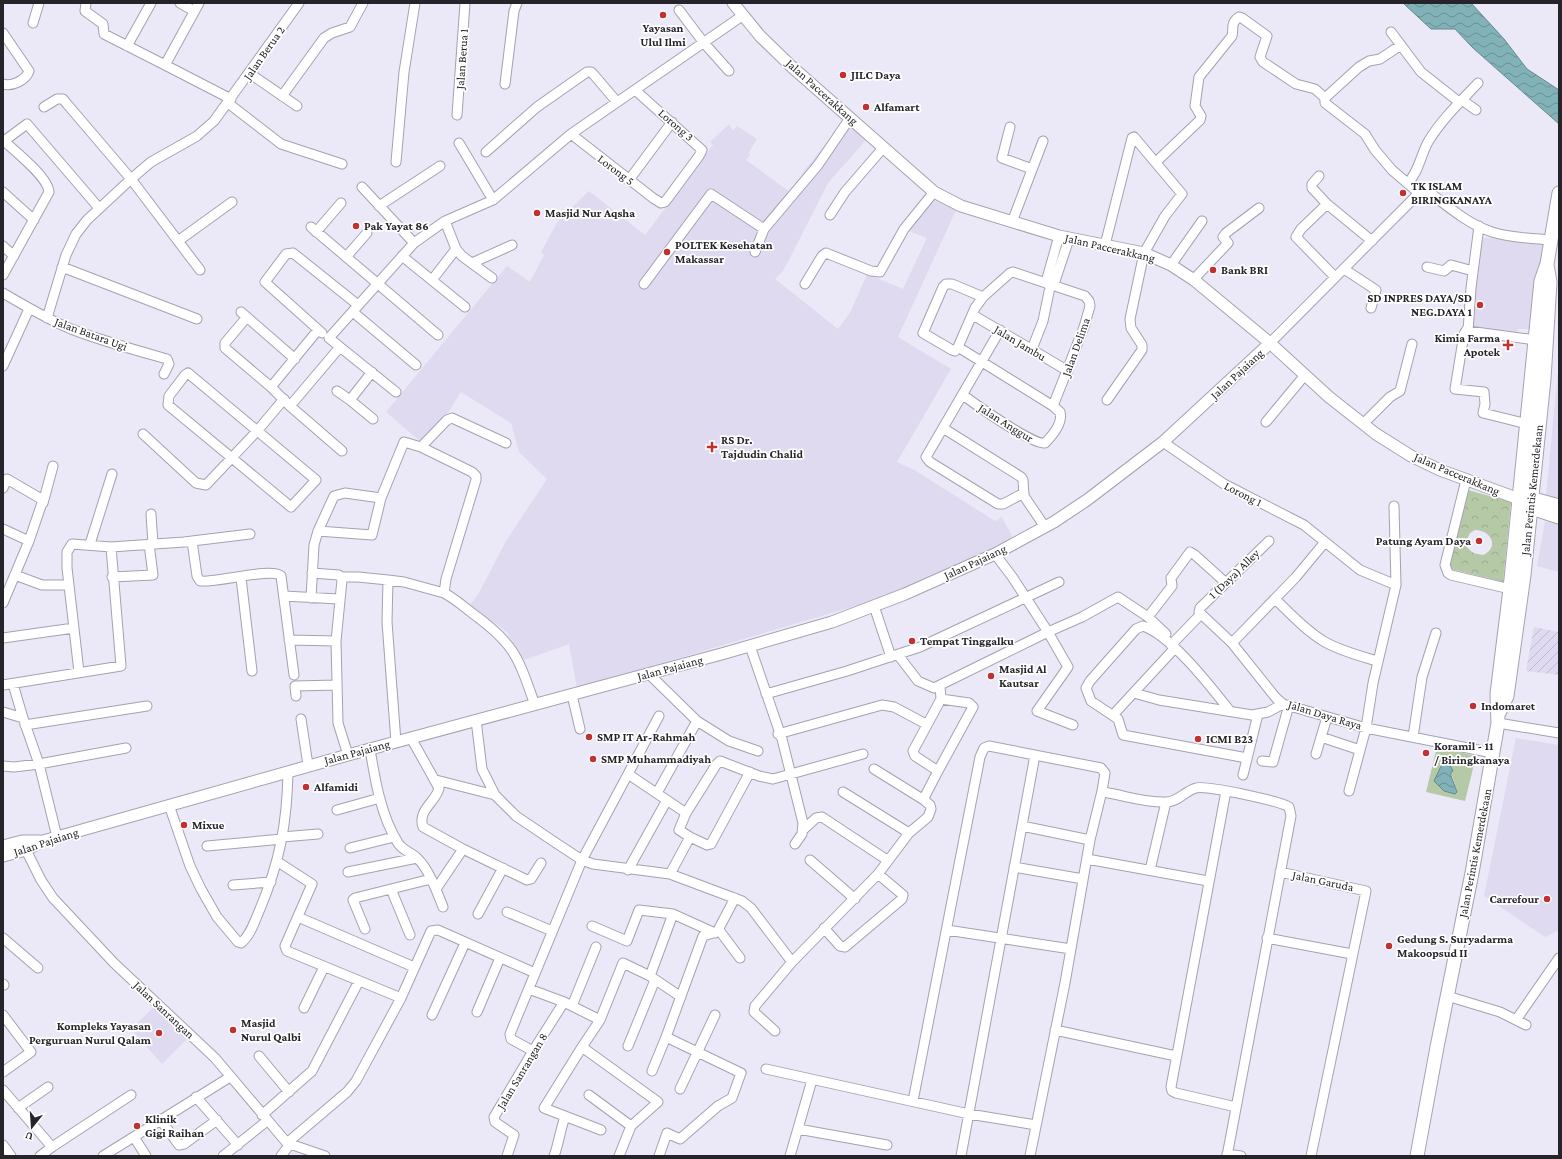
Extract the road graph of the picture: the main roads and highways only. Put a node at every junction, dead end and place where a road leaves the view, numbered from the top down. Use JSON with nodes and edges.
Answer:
{"nodes":[{"id":1,"x":733,"y":3,"type":"edge"},
{"id":2,"x":1559,"y":193,"type":"edge"},
{"id":3,"x":1547,"y":264,"type":"junction"},
{"id":4,"x":1270,"y":343,"type":"junction"},
{"id":5,"x":1538,"y":379,"type":"junction"},
{"id":6,"x":1523,"y":501,"type":"junction"},
{"id":7,"x":1559,"y":506,"type":"edge"},
{"id":8,"x":1559,"y":517,"type":"edge"},
{"id":9,"x":1498,"y":719,"type":"junction"},
{"id":10,"x":24,"y":845,"type":"junction"},
{"id":11,"x":3,"y":846,"type":"edge"},
{"id":12,"x":3,"y":856,"type":"edge"},
{"id":13,"x":1417,"y":1156,"type":"edge"}],
"edges":[{"from":1,"to":4,"type":"main road","name":"Jalan Paccerakkang"},
{"from":2,"to":3,"type":"highway","name":"Jalan Perintis Kemerdekaan"},
{"from":3,"to":5,"type":"highway","name":"Jalan Perintis Kemerdekaan"},
{"from":3,"to":5,"type":"highway","name":"Jalan Perintis Kemerdekaan"},
{"from":4,"to":6,"type":"main road","name":"Jalan Paccerakkang"},
{"from":4,"to":10,"type":"main road","name":"Jalan Pajaiang"},
{"from":5,"to":6,"type":"highway","name":"Jalan Perintis Kemerdekaan"},
{"from":5,"to":6,"type":"highway","name":"Jalan Perintis Kemerdekaan"},
{"from":6,"to":7,"type":"highway"},
{"from":6,"to":8,"type":"highway"},
{"from":6,"to":9,"type":"highway","name":"Jalan Perintis Kemerdekaan"},
{"from":6,"to":9,"type":"highway","name":"Jalan Perintis Kemerdekaan"},
{"from":9,"to":13,"type":"highway","name":"Jalan Perintis Kemerdekaan"},
{"from":10,"to":11,"type":"main road"},
{"from":10,"to":12,"type":"main road","name":"Jalan Pajaiang"}]}
